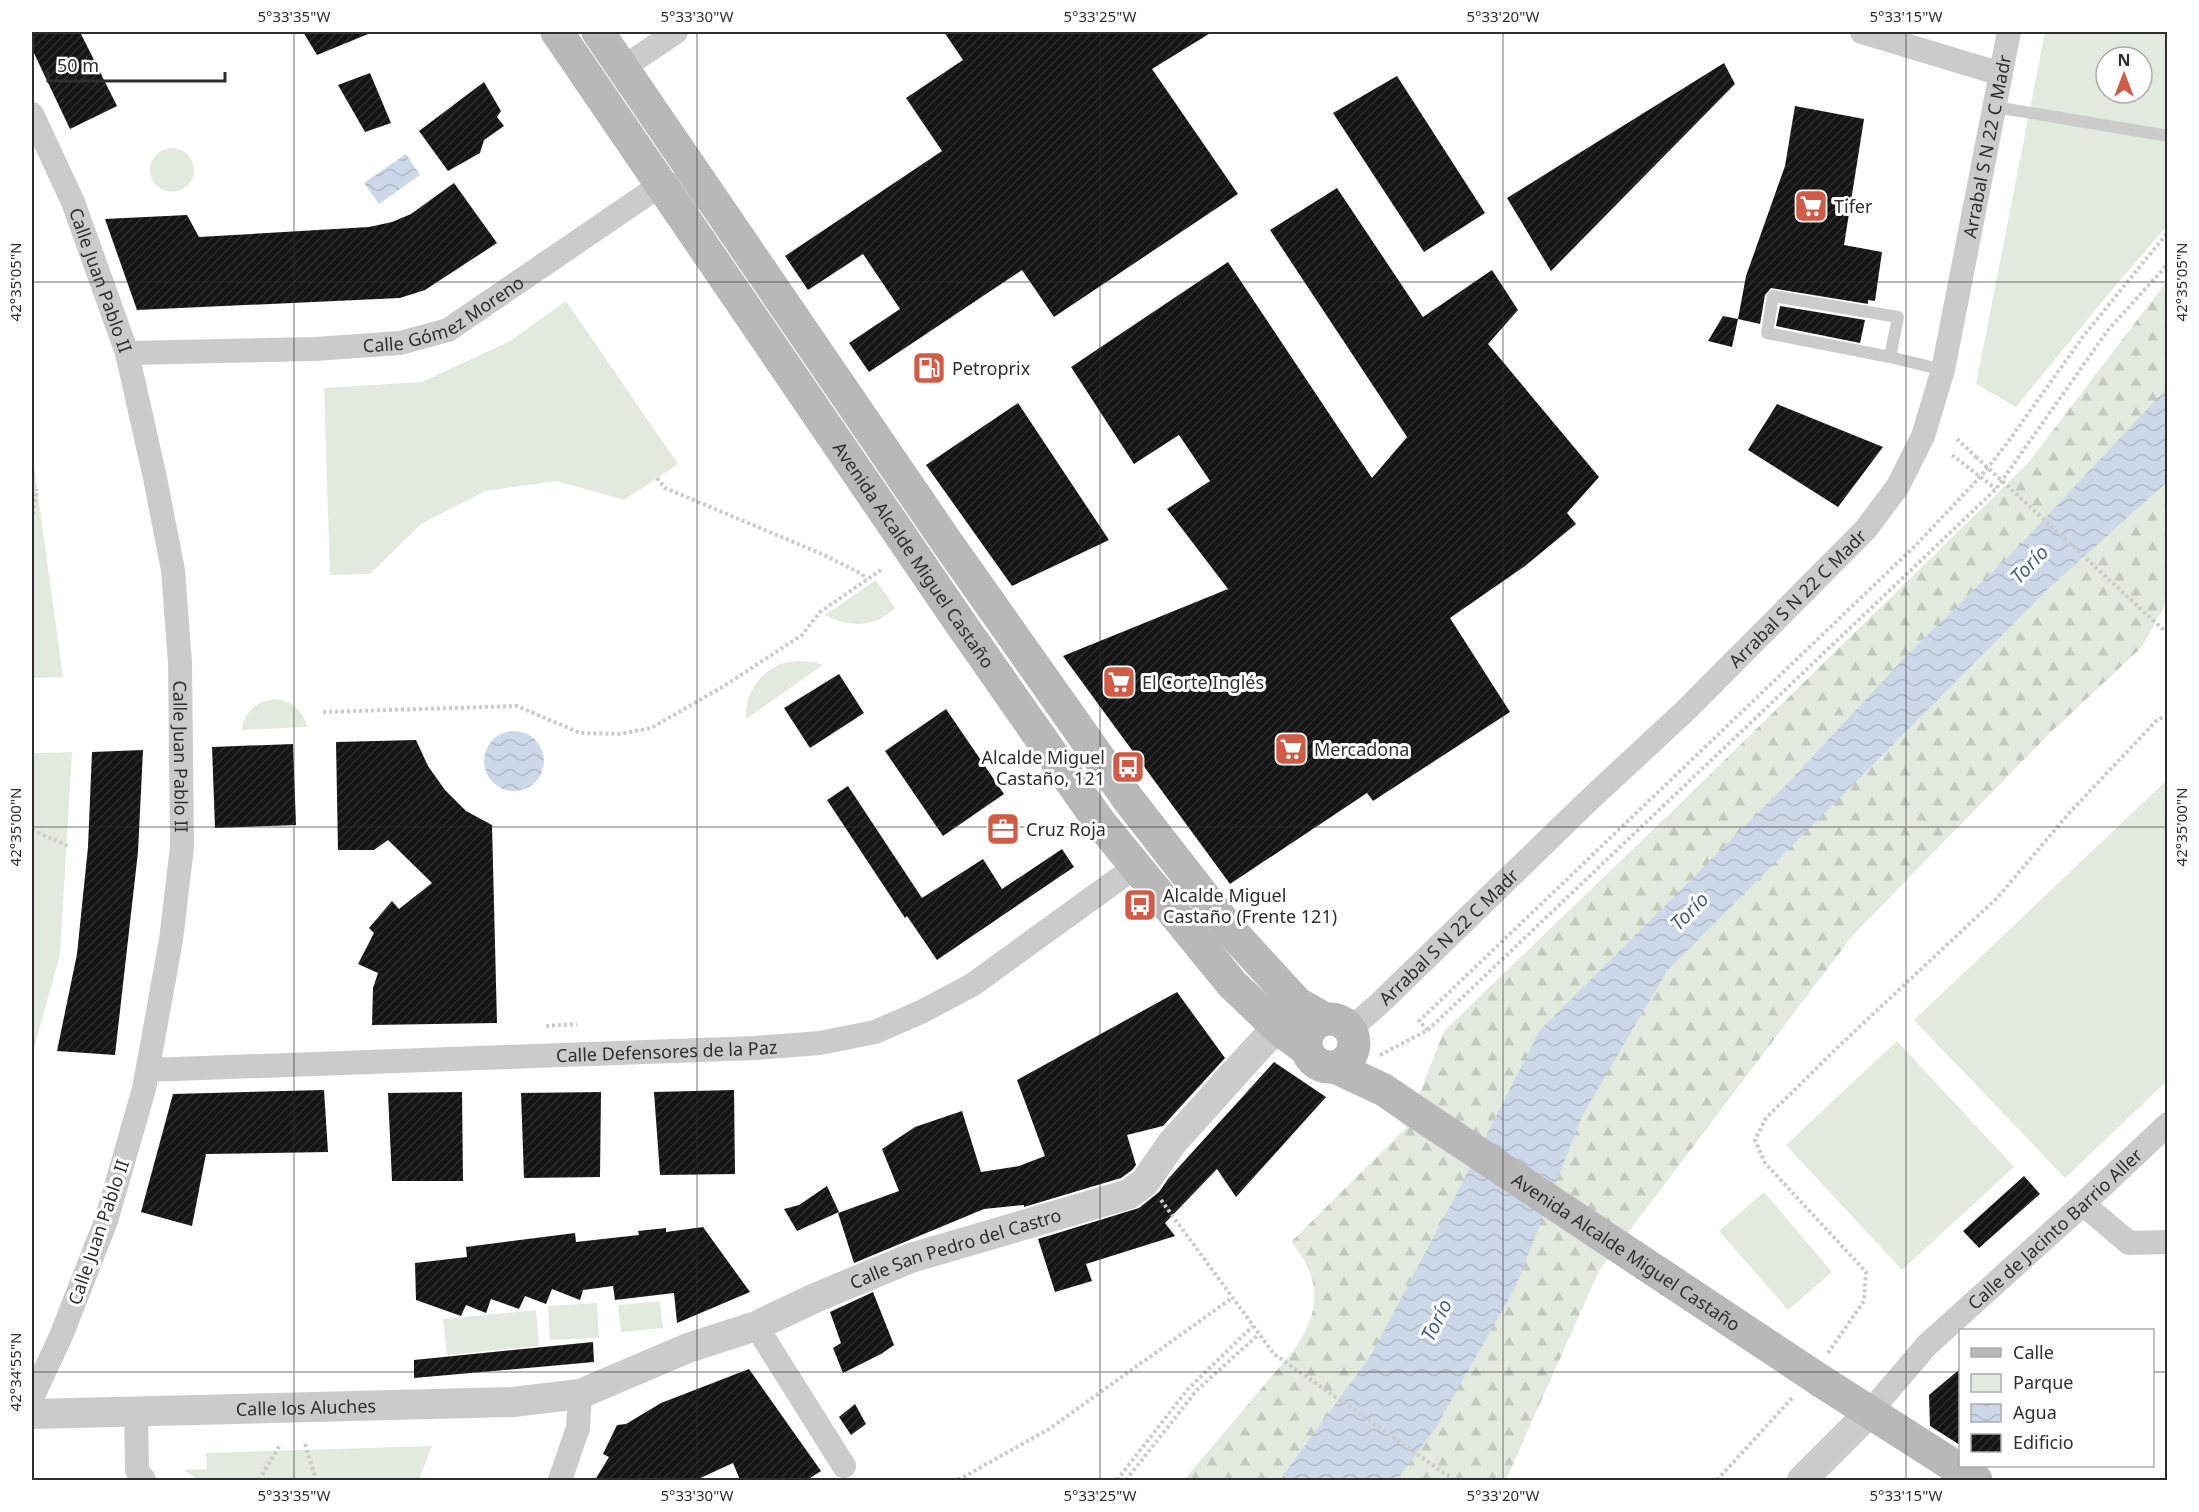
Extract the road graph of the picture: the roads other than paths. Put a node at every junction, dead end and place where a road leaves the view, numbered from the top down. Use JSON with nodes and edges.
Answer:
{"nodes":[{"id":1,"x":598,"y":32,"type":"edge"},
{"id":2,"x":676,"y":32,"type":"edge"},
{"id":3,"x":1862,"y":32,"type":"edge"},
{"id":4,"x":2009,"y":32,"type":"edge"},
{"id":5,"x":563,"y":41,"type":"edge"},
{"id":6,"x":624,"y":67,"type":"junction"},
{"id":7,"x":2001,"y":74,"type":"junction"},
{"id":8,"x":1995,"y":107,"type":"junction"},
{"id":9,"x":32,"y":114,"type":"edge"},
{"id":10,"x":628,"y":134,"type":"junction"},
{"id":11,"x":2168,"y":136,"type":"edge"},
{"id":12,"x":662,"y":184,"type":"junction"},
{"id":13,"x":721,"y":211,"type":"junction"},
{"id":14,"x":127,"y":353,"type":"junction"},
{"id":15,"x":1890,"y":357,"type":"junction"},
{"id":16,"x":1943,"y":370,"type":"junction"},
{"id":17,"x":1135,"y":867,"type":"junction"},
{"id":18,"x":1280,"y":1030,"type":"junction"},
{"id":19,"x":1349,"y":1043,"type":"junction"},
{"id":20,"x":148,"y":1070,"type":"junction"},
{"id":21,"x":2168,"y":1124,"type":"edge"},
{"id":22,"x":2083,"y":1204,"type":"junction"},
{"id":23,"x":2168,"y":1242,"type":"edge"},
{"id":24,"x":756,"y":1326,"type":"junction"},
{"id":25,"x":580,"y":1394,"type":"junction"},
{"id":26,"x":32,"y":1398,"type":"edge"},
{"id":27,"x":136,"y":1413,"type":"junction"},
{"id":28,"x":1869,"y":1413,"type":"junction"},
{"id":29,"x":32,"y":1414,"type":"edge"},
{"id":30,"x":844,"y":1466,"type":"dead end"},
{"id":31,"x":144,"y":1480,"type":"edge"},
{"id":32,"x":560,"y":1480,"type":"edge"},
{"id":33,"x":1802,"y":1480,"type":"edge"},
{"id":34,"x":1976,"y":1480,"type":"edge"}],
"edges":[{"from":1,"to":6,"type":"main road","name":"Avenida Alcalde Miguel Castaño"},
{"from":2,"to":6,"type":"street"},
{"from":3,"to":7,"type":"street"},
{"from":4,"to":7,"type":"street","name":"Arrabal S N 22 C Madr"},
{"from":5,"to":6,"type":"street"},
{"from":5,"to":10,"type":"main road","name":"Avenida Alcalde Miguel Castaño"},
{"from":6,"to":10,"type":"street"},
{"from":6,"to":13,"type":"main road","name":"Avenida Alcalde Miguel Castaño"},
{"from":7,"to":8,"type":"street","name":"Arrabal S N 22 C Madr"},
{"from":8,"to":11,"type":"lane"},
{"from":8,"to":16,"type":"street","name":"Arrabal S N 22 C Madr"},
{"from":9,"to":14,"type":"street","name":"Calle Juan Pablo II"},
{"from":10,"to":12,"type":"main road","name":"Avenida Alcalde Miguel Castaño"},
{"from":12,"to":13,"type":"street"},
{"from":12,"to":14,"type":"street","name":"Calle Gómez Moreno"},
{"from":12,"to":17,"type":"main road","name":"Avenida Alcalde Miguel Castaño"},
{"from":13,"to":19,"type":"main road","name":"Avenida Alcalde Miguel Castaño"},
{"from":14,"to":20,"type":"street","name":"Calle Juan Pablo II"},
{"from":15,"to":15,"type":"lane"},
{"from":15,"to":16,"type":"lane"},
{"from":16,"to":19,"type":"street","name":"Arrabal S N 22 C Madr"},
{"from":17,"to":18,"type":"main road","name":"Avenida Alcalde Miguel Castaño"},
{"from":17,"to":20,"type":"street","name":"Calle Defensores de la Paz"},
{"from":18,"to":19,"type":"main road","name":"Avenida Alcalde Miguel Castaño"},
{"from":18,"to":24,"type":"street","name":"Calle San Pedro del Castro"},
{"from":19,"to":28,"type":"main road","name":"Avenida Alcalde Miguel Castaño","bridge":true},
{"from":20,"to":26,"type":"street","name":"Calle Juan Pablo II"},
{"from":21,"to":22,"type":"street","name":"Calle de Jacinto Barrio Aller"},
{"from":22,"to":23,"type":"street"},
{"from":22,"to":28,"type":"street","name":"Calle de Jacinto Barrio Aller"},
{"from":24,"to":25,"type":"street","name":"Calle San Pedro del Castro"},
{"from":24,"to":30,"type":"street"},
{"from":25,"to":27,"type":"street","name":"Calle los Aluches"},
{"from":25,"to":32,"type":"street"},
{"from":27,"to":29,"type":"street","name":"Calle los Aluches"},
{"from":27,"to":31,"type":"street"},
{"from":28,"to":33,"type":"street"},
{"from":28,"to":34,"type":"main road","name":"Avenida Alcalde Miguel Castaño"}]}
